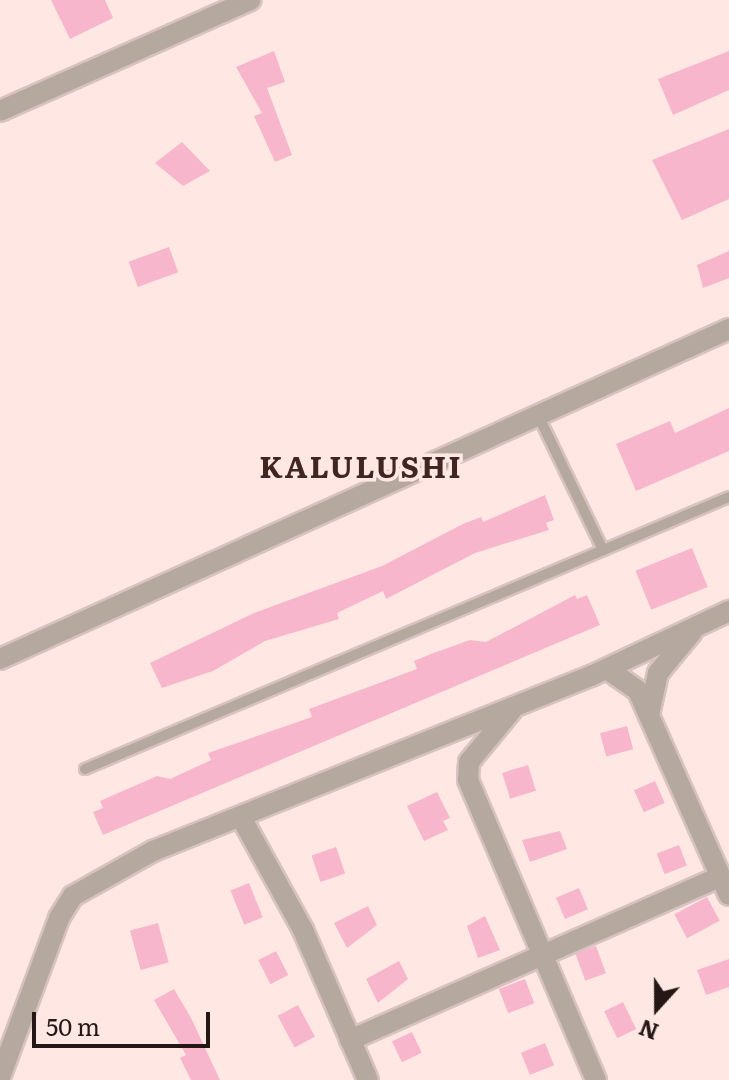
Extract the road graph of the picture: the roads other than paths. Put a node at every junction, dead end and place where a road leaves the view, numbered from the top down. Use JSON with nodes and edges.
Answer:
{"nodes":[{"id":1,"x":251,"y":0,"type":"edge"},
{"id":2,"x":0,"y":111,"type":"edge"},
{"id":3,"x":729,"y":329,"type":"edge"},
{"id":4,"x":538,"y":415,"type":"junction"},
{"id":5,"x":729,"y":497,"type":"edge"},
{"id":6,"x":603,"y":550,"type":"junction"},
{"id":7,"x":729,"y":611,"type":"edge"},
{"id":8,"x":695,"y":627,"type":"junction"},
{"id":9,"x":0,"y":659,"type":"edge"},
{"id":10,"x":607,"y":669,"type":"junction"},
{"id":11,"x":517,"y":704,"type":"junction"},
{"id":12,"x":649,"y":715,"type":"junction"},
{"id":13,"x":85,"y":769,"type":"dead end"},
{"id":14,"x":242,"y":819,"type":"junction"},
{"id":15,"x":724,"y":886,"type":"edge"},
{"id":16,"x":542,"y":956,"type":"junction"},
{"id":17,"x":350,"y":1040,"type":"junction"},
{"id":18,"x":0,"y":1077,"type":"edge"},
{"id":19,"x":368,"y":1080,"type":"edge"},
{"id":20,"x":596,"y":1080,"type":"edge"}],
"edges":[{"from":1,"to":2,"type":"street"},
{"from":3,"to":4,"type":"street"},
{"from":4,"to":6,"type":"lane"},
{"from":4,"to":9,"type":"street"},
{"from":5,"to":6,"type":"lane"},
{"from":6,"to":13,"type":"lane"},
{"from":7,"to":8,"type":"street"},
{"from":8,"to":10,"type":"street"},
{"from":8,"to":12,"type":"street"},
{"from":10,"to":11,"type":"street"},
{"from":10,"to":12,"type":"street"},
{"from":11,"to":14,"type":"street"},
{"from":11,"to":16,"type":"street"},
{"from":12,"to":15,"type":"street"},
{"from":14,"to":17,"type":"street"},
{"from":14,"to":18,"type":"street"},
{"from":15,"to":16,"type":"street"},
{"from":16,"to":17,"type":"street"},
{"from":16,"to":20,"type":"street"},
{"from":17,"to":19,"type":"street"}]}
